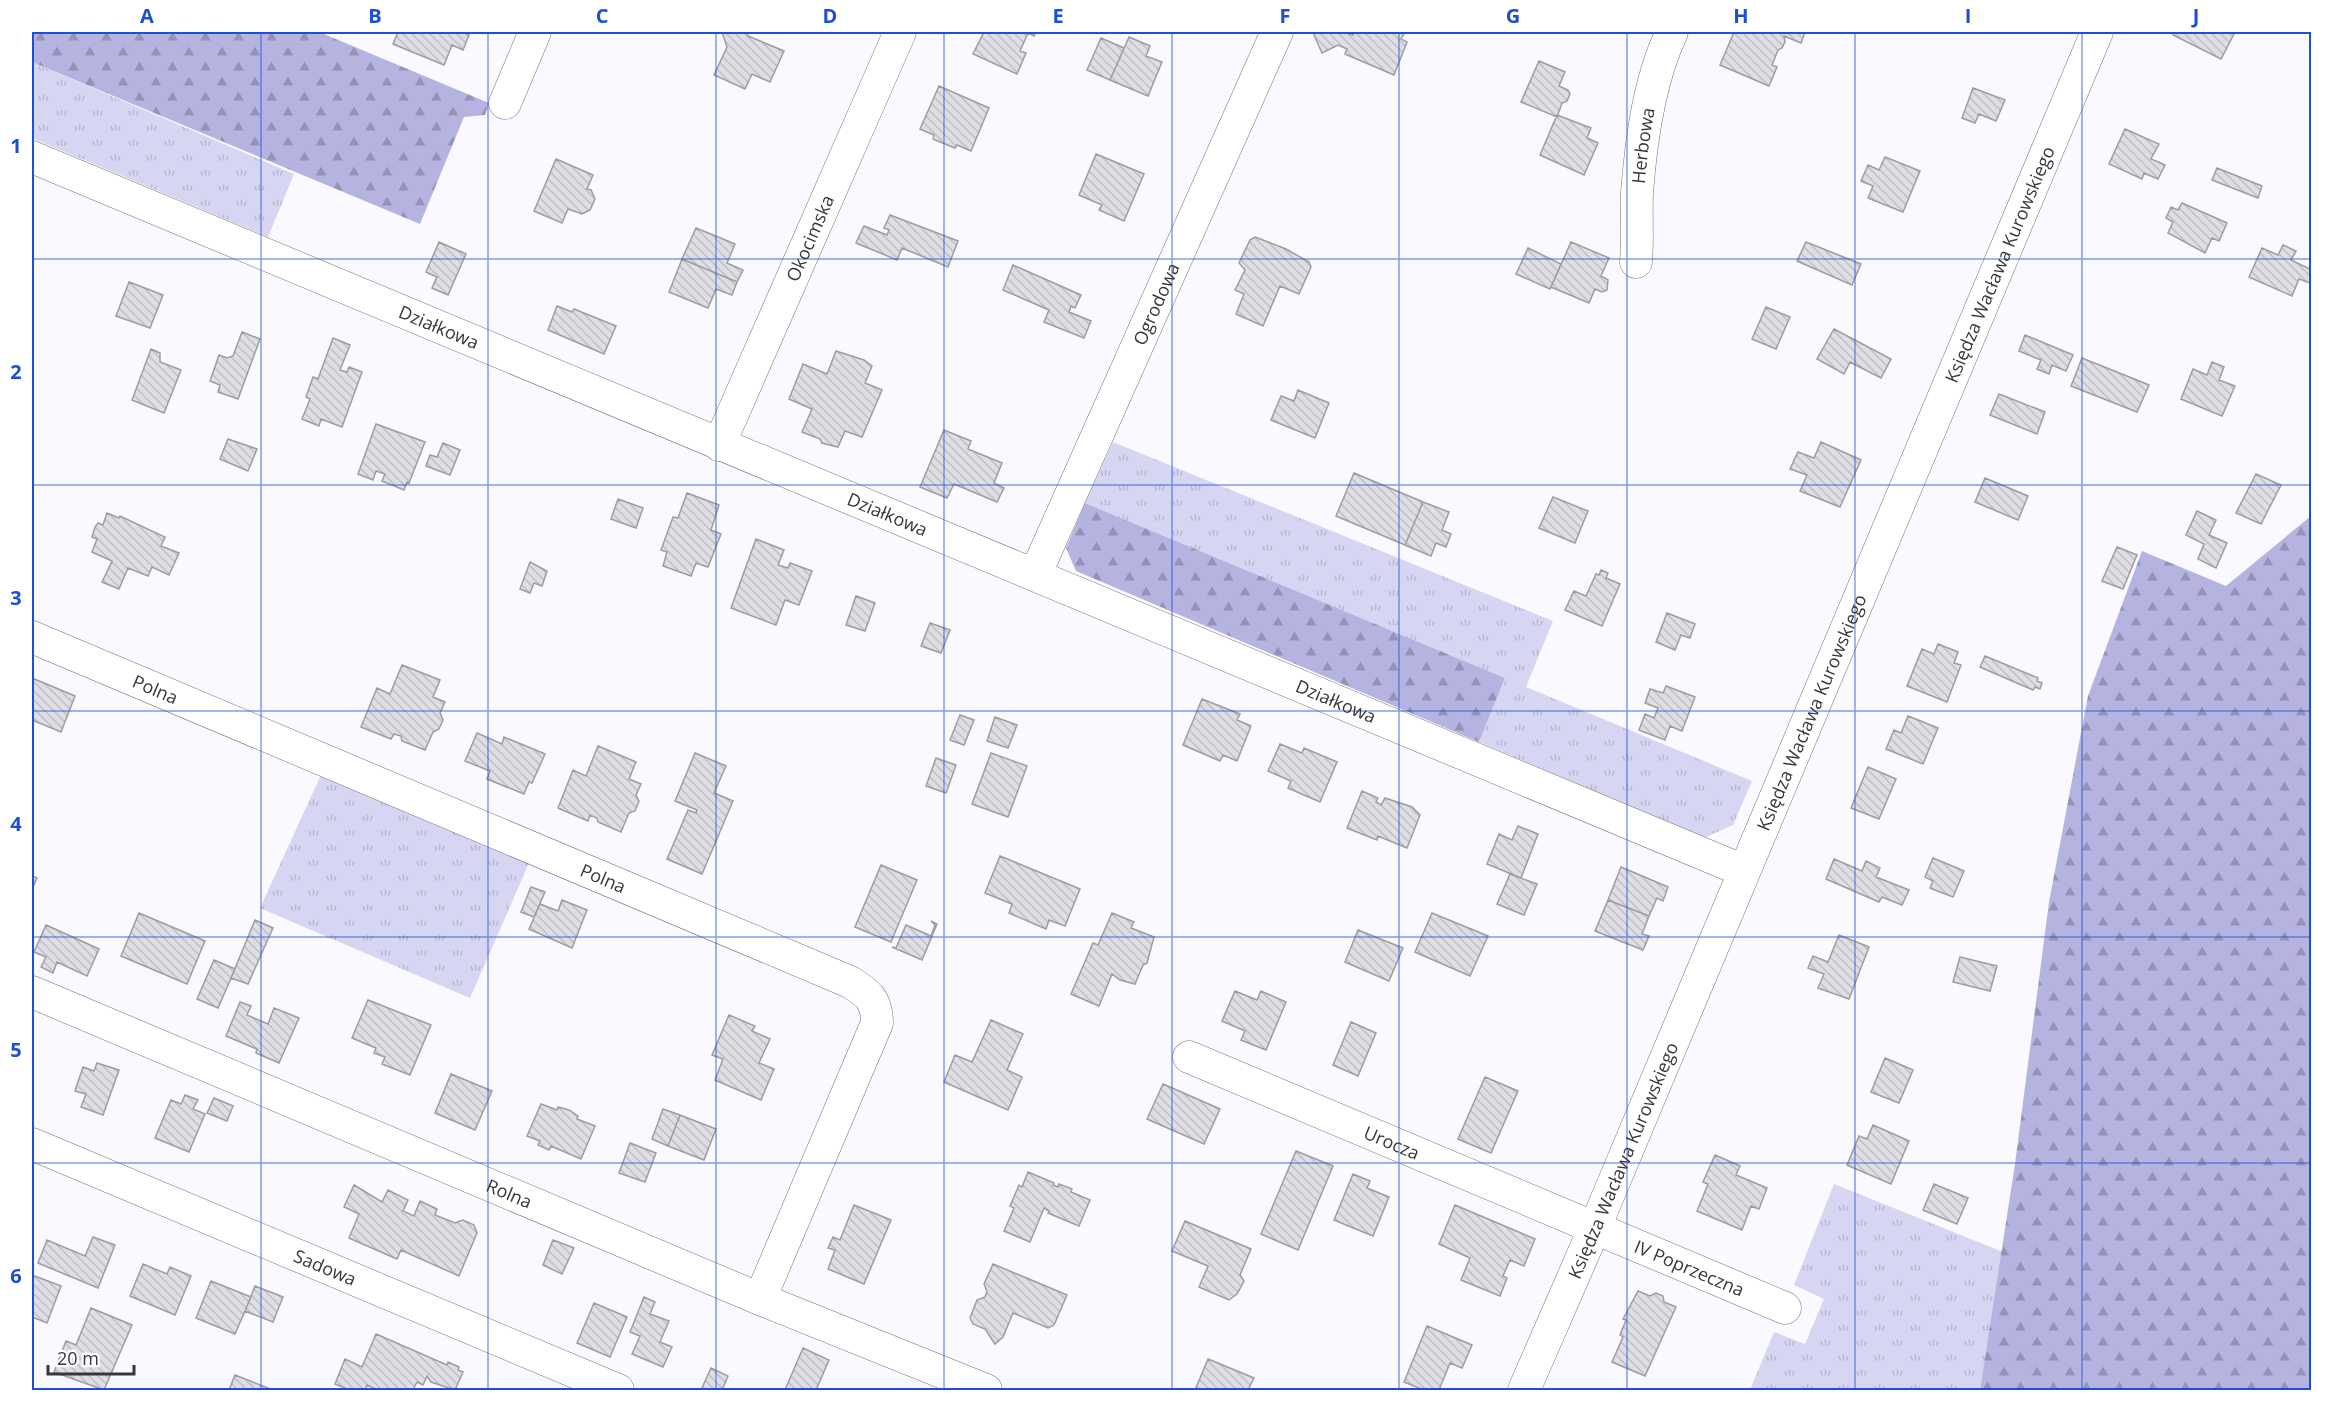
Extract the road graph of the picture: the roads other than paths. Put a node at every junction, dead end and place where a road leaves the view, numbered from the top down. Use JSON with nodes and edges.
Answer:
{"nodes":[{"id":1,"x":536,"y":32,"type":"edge"},
{"id":2,"x":900,"y":32,"type":"edge"},
{"id":3,"x":1277,"y":32,"type":"edge"},
{"id":4,"x":1672,"y":32,"type":"edge"},
{"id":5,"x":2097,"y":32,"type":"edge"},
{"id":6,"x":505,"y":103,"type":"dead end"},
{"id":7,"x":32,"y":157,"type":"edge"},
{"id":8,"x":1636,"y":262,"type":"dead end"},
{"id":9,"x":719,"y":445,"type":"junction"},
{"id":10,"x":1035,"y":575,"type":"junction"},
{"id":11,"x":32,"y":637,"type":"edge"},
{"id":12,"x":1744,"y":871,"type":"junction"},
{"id":13,"x":32,"y":992,"type":"edge"},
{"id":14,"x":1189,"y":1057,"type":"dead end"},
{"id":15,"x":32,"y":1144,"type":"edge"},
{"id":16,"x":1595,"y":1227,"type":"junction"},
{"id":17,"x":760,"y":1299,"type":"junction"},
{"id":18,"x":1785,"y":1308,"type":"dead end"},
{"id":19,"x":618,"y":1390,"type":"edge"},
{"id":20,"x":986,"y":1390,"type":"edge"},
{"id":21,"x":1524,"y":1390,"type":"edge"}],
"edges":[{"from":1,"to":6,"type":"street"},
{"from":2,"to":9,"type":"street","name":"Okocimska"},
{"from":3,"to":10,"type":"street","name":"Ogrodowa"},
{"from":4,"to":8,"type":"street","name":"Herbowa"},
{"from":5,"to":12,"type":"street","name":"Księdza Wacława Kurowskiego"},
{"from":7,"to":9,"type":"street","name":"Działkowa"},
{"from":9,"to":10,"type":"street","name":"Działkowa"},
{"from":10,"to":12,"type":"street","name":"Działkowa"},
{"from":11,"to":17,"type":"street","name":"Polna"},
{"from":12,"to":16,"type":"street","name":"Księdza Wacława Kurowskiego"},
{"from":13,"to":17,"type":"street","name":"Rolna"},
{"from":14,"to":16,"type":"street","name":"Urocza"},
{"from":15,"to":19,"type":"street","name":"Sadowa"},
{"from":16,"to":18,"type":"street","name":"IV Poprzeczna"},
{"from":16,"to":21,"type":"street","name":"Księdza Wacława Kurowskiego"},
{"from":17,"to":20,"type":"street","name":"Rolna"}]}
